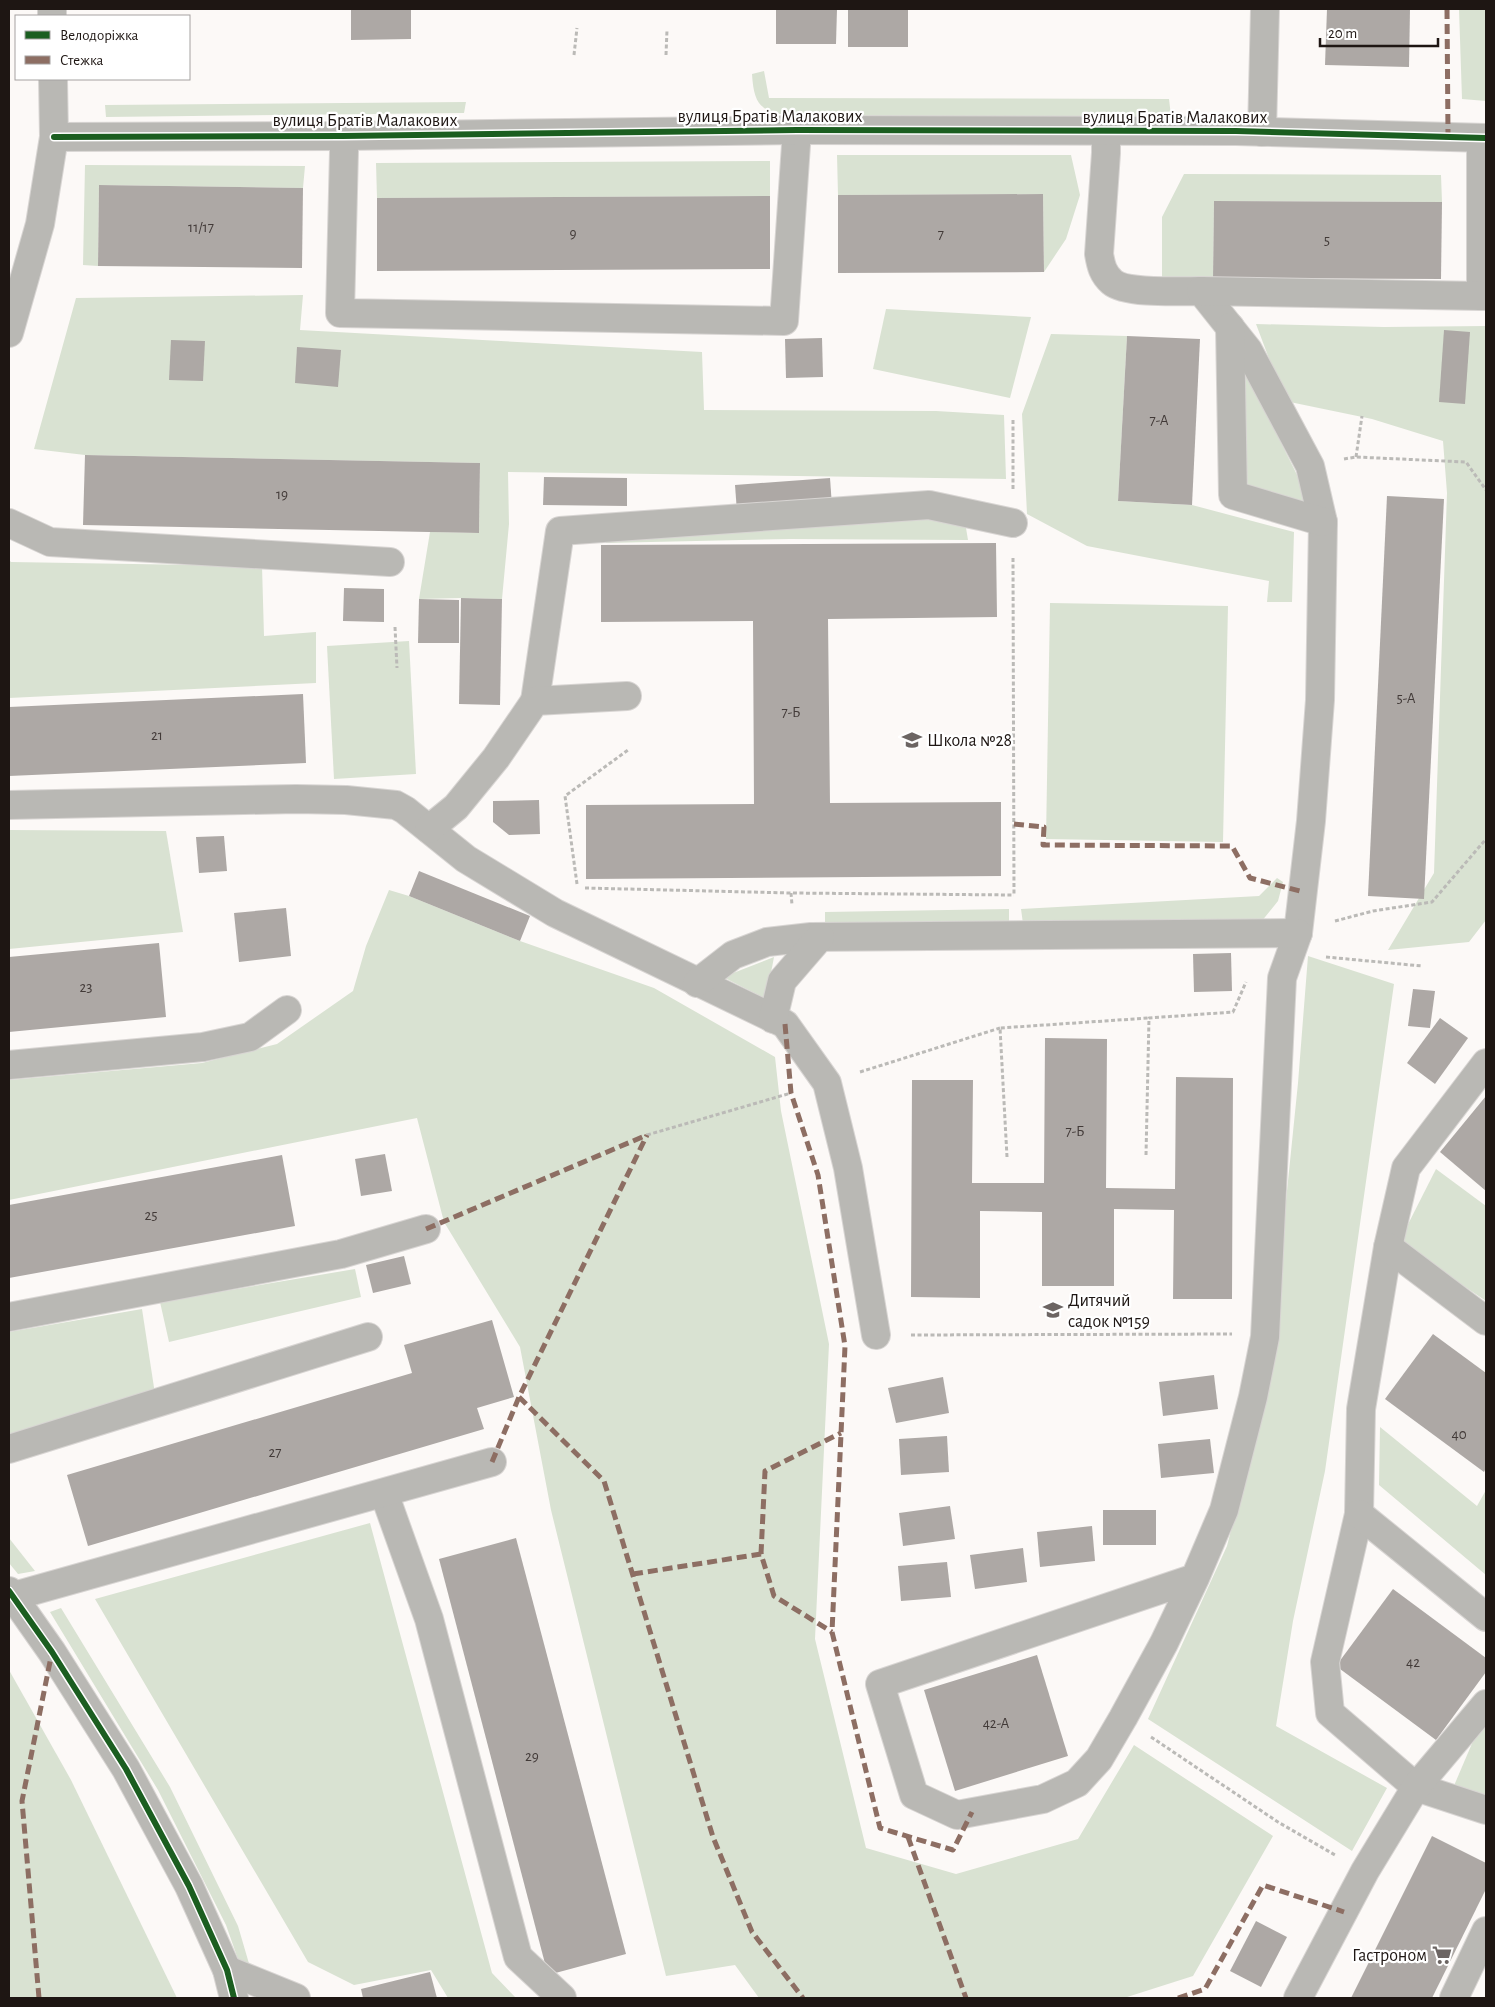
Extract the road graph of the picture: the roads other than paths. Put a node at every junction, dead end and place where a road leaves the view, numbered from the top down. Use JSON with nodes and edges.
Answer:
{"nodes":[{"id":1,"x":1266,"y":9,"type":"edge"},
{"id":2,"x":53,"y":80,"type":"edge"},
{"id":3,"x":798,"y":130,"type":"junction"},
{"id":4,"x":1106,"y":131,"type":"junction"},
{"id":5,"x":1262,"y":132,"type":"junction"},
{"id":6,"x":54,"y":136,"type":"junction"},
{"id":7,"x":343,"y":136,"type":"junction"},
{"id":8,"x":1484,"y":138,"type":"edge"},
{"id":9,"x":1201,"y":291,"type":"junction"},
{"id":10,"x":1484,"y":296,"type":"edge"},
{"id":11,"x":1230,"y":327,"type":"junction"},
{"id":12,"x":9,"y":333,"type":"edge"},
{"id":13,"x":1322,"y":522,"type":"junction"},
{"id":14,"x":9,"y":523,"type":"edge"},
{"id":15,"x":1013,"y":523,"type":"road end"},
{"id":16,"x":390,"y":562,"type":"dead end"},
{"id":17,"x":627,"y":696,"type":"dead end"},
{"id":18,"x":535,"y":701,"type":"junction"},
{"id":19,"x":9,"y":805,"type":"edge"},
{"id":20,"x":429,"y":829,"type":"junction"},
{"id":21,"x":1298,"y":932,"type":"junction"},
{"id":22,"x":820,"y":937,"type":"junction"},
{"id":23,"x":697,"y":983,"type":"junction"},
{"id":24,"x":287,"y":1010,"type":"dead end"},
{"id":25,"x":773,"y":1019,"type":"junction"},
{"id":26,"x":1486,"y":1063,"type":"edge"},
{"id":27,"x":9,"y":1065,"type":"edge"},
{"id":28,"x":426,"y":1230,"type":"dead end"},
{"id":29,"x":1388,"y":1247,"type":"junction"},
{"id":30,"x":9,"y":1317,"type":"edge"},
{"id":31,"x":1486,"y":1321,"type":"edge"},
{"id":32,"x":876,"y":1335,"type":"road end"},
{"id":33,"x":368,"y":1337,"type":"dead end"},
{"id":34,"x":9,"y":1449,"type":"edge"},
{"id":35,"x":492,"y":1462,"type":"dead end"},
{"id":36,"x":384,"y":1493,"type":"junction"},
{"id":37,"x":1359,"y":1514,"type":"junction"},
{"id":38,"x":1195,"y":1578,"type":"junction"},
{"id":39,"x":11,"y":1593,"type":"edge"},
{"id":40,"x":1486,"y":1617,"type":"edge"},
{"id":41,"x":1486,"y":1704,"type":"edge"},
{"id":42,"x":1416,"y":1787,"type":"junction"},
{"id":43,"x":1486,"y":1810,"type":"edge"},
{"id":44,"x":1486,"y":1931,"type":"edge"},
{"id":45,"x":227,"y":1970,"type":"junction"},
{"id":46,"x":234,"y":1998,"type":"edge"},
{"id":47,"x":296,"y":1998,"type":"edge"},
{"id":48,"x":562,"y":1998,"type":"edge"},
{"id":49,"x":1298,"y":1998,"type":"edge"},
{"id":50,"x":1454,"y":1998,"type":"edge"}],
"edges":[{"from":1,"to":5,"type":"street"},
{"from":2,"to":6,"type":"street"},
{"from":3,"to":4,"type":"street","name":"вулиця Братів Малакових"},
{"from":3,"to":7,"type":"street","name":"вулиця Братів Малакових"},
{"from":3,"to":7,"type":"street"},
{"from":4,"to":5,"type":"street","name":"вулиця Братів Малакових"},
{"from":4,"to":9,"type":"street"},
{"from":5,"to":8,"type":"street","name":"вулиця Братів Малакових"},
{"from":6,"to":7,"type":"street","name":"вулиця Братів Малакових"},
{"from":6,"to":12,"type":"street"},
{"from":8,"to":10,"type":"street"},
{"from":9,"to":10,"type":"street"},
{"from":9,"to":11,"type":"street"},
{"from":11,"to":13,"type":"street"},
{"from":11,"to":13,"type":"street"},
{"from":13,"to":21,"type":"street"},
{"from":14,"to":16,"type":"street"},
{"from":15,"to":18,"type":"street"},
{"from":17,"to":18,"type":"street"},
{"from":18,"to":20,"type":"street"},
{"from":19,"to":20,"type":"street"},
{"from":20,"to":23,"type":"street"},
{"from":21,"to":22,"type":"street"},
{"from":21,"to":38,"type":"street"},
{"from":22,"to":23,"type":"street"},
{"from":22,"to":25,"type":"street"},
{"from":23,"to":25,"type":"street"},
{"from":24,"to":27,"type":"street"},
{"from":25,"to":32,"type":"street"},
{"from":26,"to":29,"type":"street"},
{"from":28,"to":30,"type":"street"},
{"from":29,"to":31,"type":"street"},
{"from":29,"to":37,"type":"street"},
{"from":33,"to":34,"type":"street"},
{"from":35,"to":36,"type":"street"},
{"from":36,"to":39,"type":"street"},
{"from":36,"to":48,"type":"street"},
{"from":37,"to":40,"type":"street"},
{"from":37,"to":42,"type":"street"},
{"from":38,"to":38,"type":"street"},
{"from":39,"to":45,"type":"street"},
{"from":41,"to":42,"type":"street"},
{"from":42,"to":43,"type":"street"},
{"from":42,"to":49,"type":"street"},
{"from":44,"to":50,"type":"street"},
{"from":45,"to":46,"type":"street"},
{"from":45,"to":47,"type":"street"}]}
